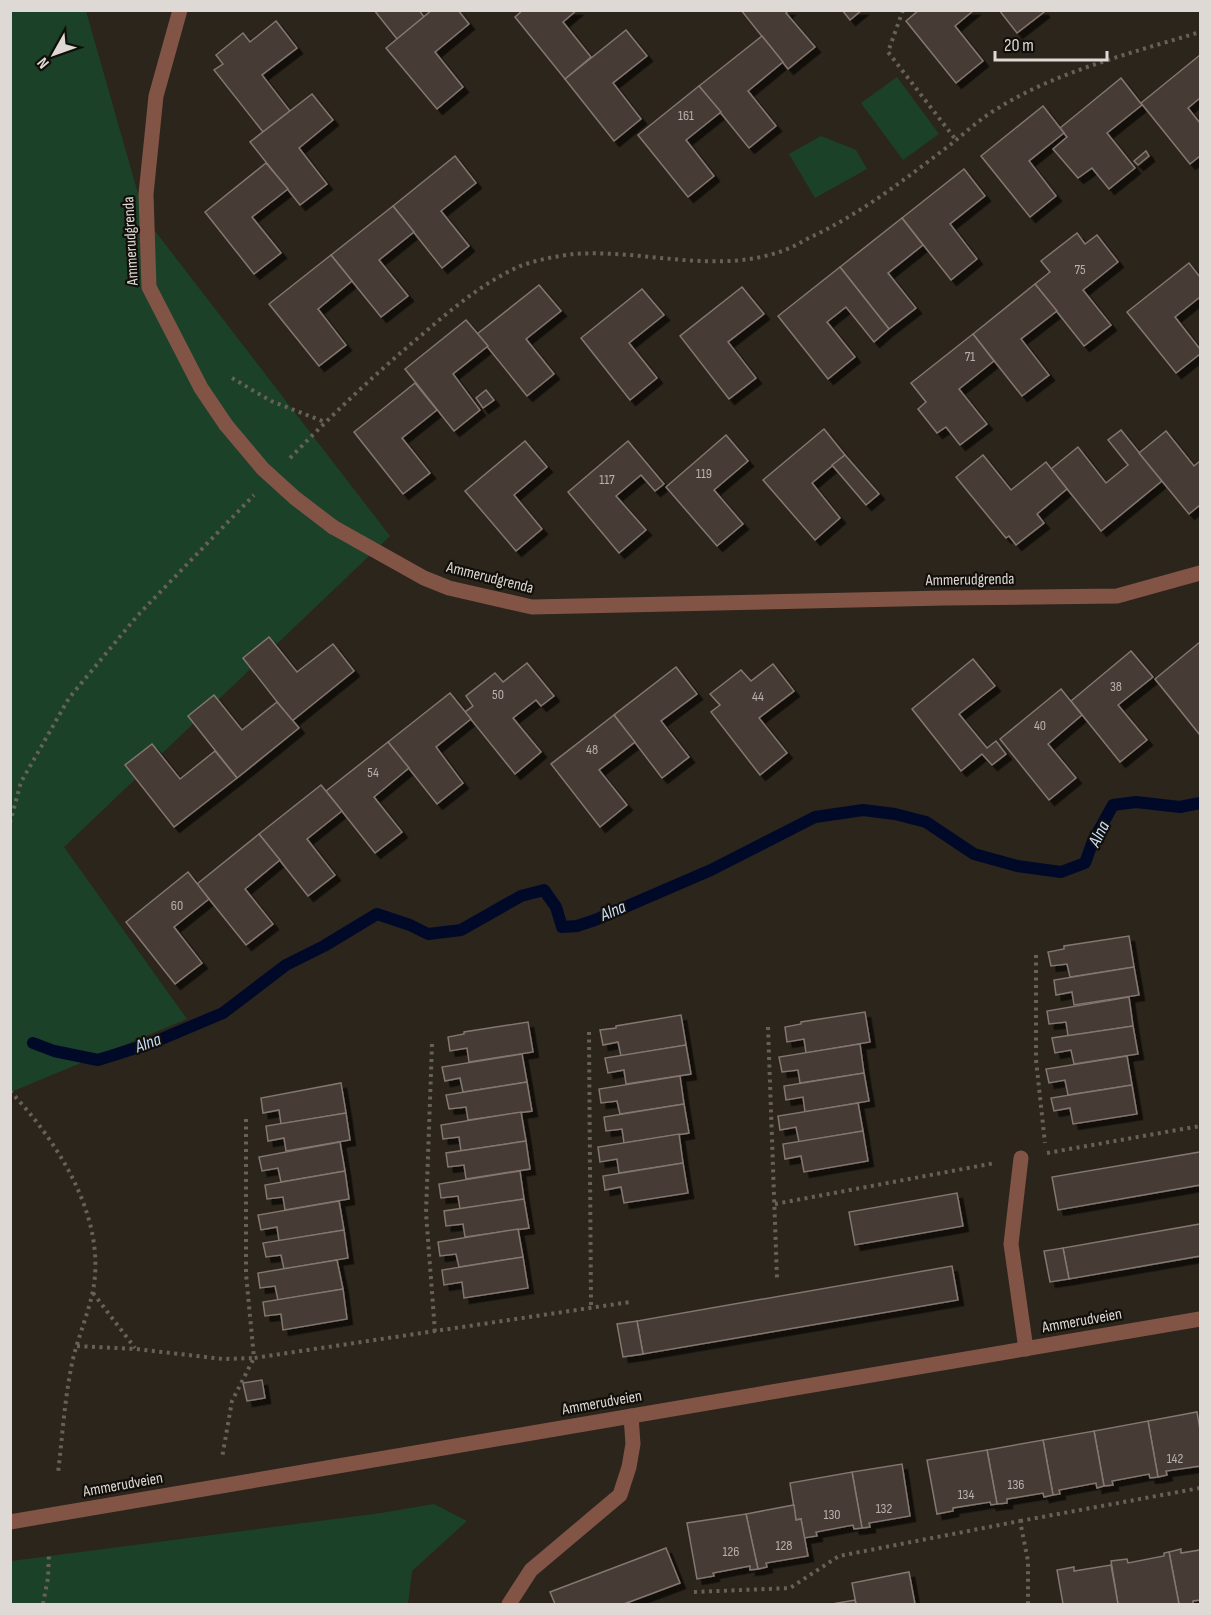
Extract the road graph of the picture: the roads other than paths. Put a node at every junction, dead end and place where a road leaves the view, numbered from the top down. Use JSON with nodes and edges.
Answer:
{"nodes":[{"id":1,"x":180,"y":10,"type":"edge"},
{"id":2,"x":1200,"y":573,"type":"edge"},
{"id":3,"x":1021,"y":1158,"type":"road end"},
{"id":4,"x":1200,"y":1319,"type":"edge"},
{"id":5,"x":1026,"y":1349,"type":"junction"},
{"id":6,"x":631,"y":1416,"type":"junction"},
{"id":7,"x":10,"y":1522,"type":"edge"},
{"id":8,"x":509,"y":1605,"type":"edge"}],
"edges":[{"from":1,"to":2,"type":"street","name":"Ammerudgrenda","bridge":true},
{"from":3,"to":5,"type":"street"},
{"from":4,"to":5,"type":"street","name":"Ammerudveien"},
{"from":5,"to":6,"type":"street","name":"Ammerudveien"},
{"from":6,"to":7,"type":"street","name":"Ammerudveien"},
{"from":6,"to":8,"type":"street"}]}
